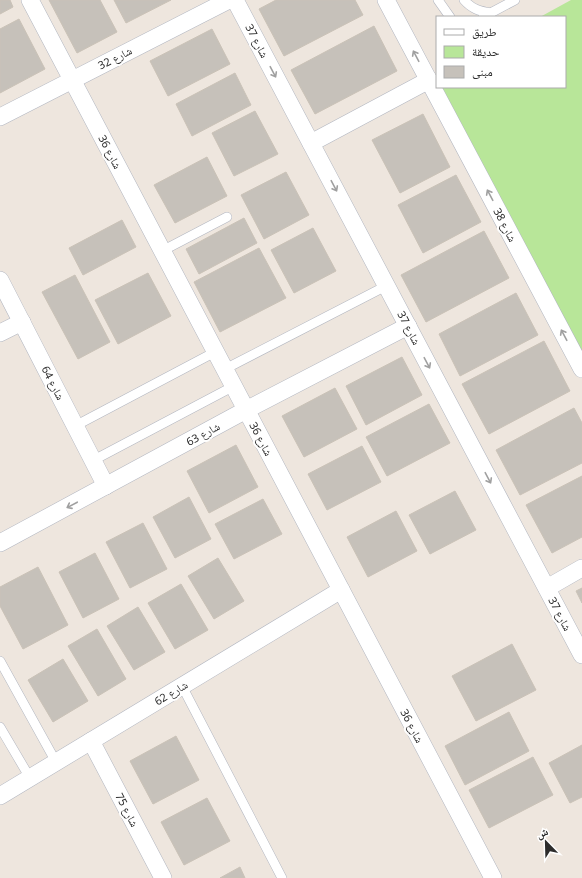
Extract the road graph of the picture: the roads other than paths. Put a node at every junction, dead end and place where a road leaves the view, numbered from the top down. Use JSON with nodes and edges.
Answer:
{"nodes":[{"id":1,"x":30,"y":0,"type":"edge"},
{"id":2,"x":229,"y":0,"type":"edge"},
{"id":3,"x":235,"y":0,"type":"edge"},
{"id":4,"x":386,"y":0,"type":"edge"},
{"id":5,"x":438,"y":0,"type":"edge"},
{"id":6,"x":464,"y":0,"type":"edge"},
{"id":7,"x":515,"y":0,"type":"edge"},
{"id":8,"x":487,"y":15,"type":"edge"},
{"id":9,"x":449,"y":16,"type":"edge"},
{"id":10,"x":72,"y":80,"type":"junction"},
{"id":11,"x":429,"y":80,"type":"junction"},
{"id":12,"x":0,"y":117,"type":"edge"},
{"id":13,"x":311,"y":143,"type":"junction"},
{"id":14,"x":227,"y":217,"type":"dead end"},
{"id":15,"x":162,"y":251,"type":"junction"},
{"id":16,"x":0,"y":280,"type":"edge"},
{"id":17,"x":386,"y":286,"type":"junction"},
{"id":18,"x":22,"y":322,"type":"junction"},
{"id":19,"x":408,"y":326,"type":"junction"},
{"id":20,"x":0,"y":333,"type":"edge"},
{"id":21,"x":215,"y":352,"type":"junction"},
{"id":22,"x":225,"y":369,"type":"junction"},
{"id":23,"x":582,"y":369,"type":"edge"},
{"id":24,"x":234,"y":386,"type":"junction"},
{"id":25,"x":246,"y":410,"type":"junction"},
{"id":26,"x":75,"y":426,"type":"junction"},
{"id":27,"x":92,"y":460,"type":"junction"},
{"id":28,"x":106,"y":486,"type":"junction"},
{"id":29,"x":0,"y":543,"type":"edge"},
{"id":30,"x":582,"y":568,"type":"edge"},
{"id":31,"x":547,"y":588,"type":"junction"},
{"id":32,"x":341,"y":590,"type":"junction"},
{"id":33,"x":582,"y":655,"type":"edge"},
{"id":34,"x":0,"y":661,"type":"edge"},
{"id":35,"x":182,"y":686,"type":"junction"},
{"id":36,"x":0,"y":727,"type":"edge"},
{"id":37,"x":91,"y":741,"type":"junction"},
{"id":38,"x":56,"y":762,"type":"junction"},
{"id":39,"x":30,"y":778,"type":"junction"},
{"id":40,"x":0,"y":796,"type":"edge"},
{"id":41,"x":163,"y":878,"type":"edge"},
{"id":42,"x":282,"y":878,"type":"edge"},
{"id":43,"x":493,"y":878,"type":"edge"}],
"edges":[{"from":1,"to":10,"type":"street","name":"شارع 36"},
{"from":2,"to":10,"type":"street","name":"شارع 32"},
{"from":3,"to":13,"type":"street","name":"شارع 37","one_way":true},
{"from":11,"to":4,"type":"street","name":"شارع 38","one_way":true},
{"from":5,"to":9,"type":"lane"},
{"from":6,"to":8,"type":"lane"},
{"from":7,"to":8,"type":"lane"},
{"from":10,"to":12,"type":"street","name":"شارع 32"},
{"from":10,"to":15,"type":"street","name":"شارع 36"},
{"from":11,"to":13,"type":"street"},
{"from":23,"to":11,"type":"street","name":"شارع 38","one_way":true},
{"from":13,"to":17,"type":"street","name":"شارع 37","one_way":true},
{"from":14,"to":15,"type":"lane"},
{"from":15,"to":21,"type":"street","name":"شارع 36"},
{"from":16,"to":18,"type":"street","name":"شارع 64"},
{"from":17,"to":19,"type":"street","name":"شارع 37"},
{"from":17,"to":22,"type":"lane"},
{"from":18,"to":20,"type":"street"},
{"from":18,"to":26,"type":"street","name":"شارع 64"},
{"from":19,"to":25,"type":"street","name":"شارع 63"},
{"from":19,"to":31,"type":"street","name":"شارع 37","one_way":true},
{"from":21,"to":22,"type":"street","name":"شارع 36"},
{"from":21,"to":26,"type":"lane"},
{"from":22,"to":24,"type":"street","name":"شارع 36"},
{"from":24,"to":25,"type":"street","name":"شارع 36"},
{"from":24,"to":27,"type":"lane"},
{"from":25,"to":28,"type":"street","name":"شارع 63"},
{"from":25,"to":32,"type":"street","name":"شارع 36"},
{"from":26,"to":27,"type":"street","name":"شارع 64"},
{"from":27,"to":28,"type":"street","name":"شارع 64"},
{"from":28,"to":29,"type":"street","name":"شارع 63","one_way":true},
{"from":30,"to":31,"type":"street"},
{"from":31,"to":33,"type":"street","name":"شارع 37"},
{"from":32,"to":35,"type":"street","name":"شارع 62"},
{"from":32,"to":43,"type":"street","name":"شارع 36"},
{"from":34,"to":38,"type":"lane"},
{"from":35,"to":37,"type":"street","name":"شارع 62"},
{"from":35,"to":42,"type":"lane"},
{"from":36,"to":39,"type":"lane"},
{"from":37,"to":38,"type":"street","name":"شارع 62"},
{"from":37,"to":41,"type":"street","name":"شارع 75"},
{"from":38,"to":39,"type":"street","name":"شارع 62"},
{"from":39,"to":40,"type":"street","name":"شارع 62"}]}
